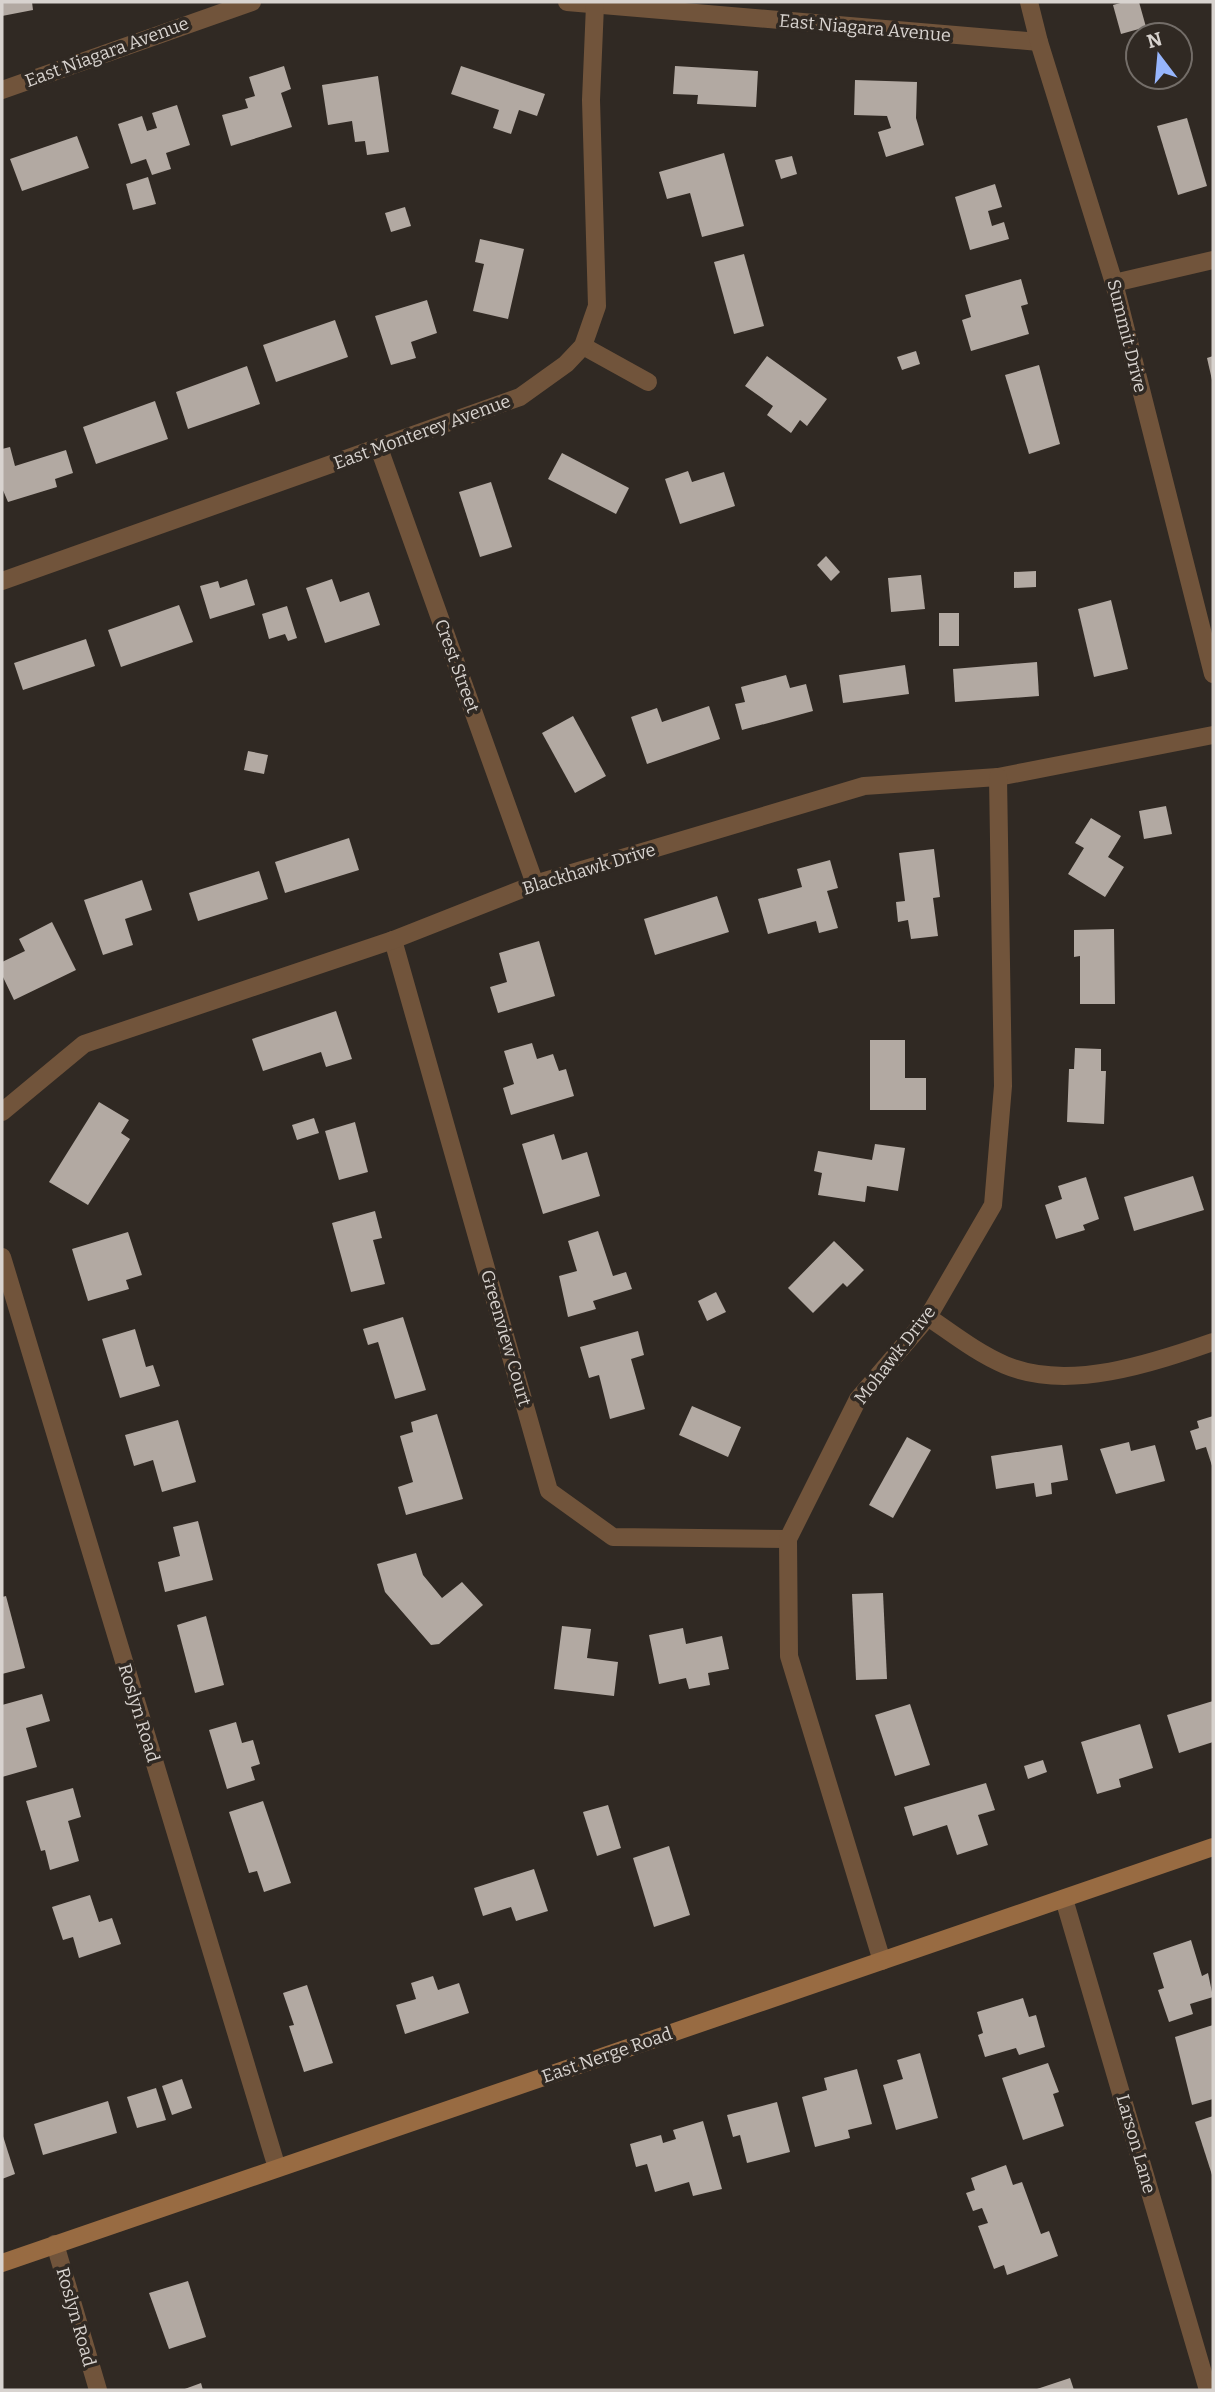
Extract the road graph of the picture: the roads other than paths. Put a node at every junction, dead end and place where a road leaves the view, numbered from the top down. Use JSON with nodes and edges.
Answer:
{"nodes":[{"id":1,"x":252,"y":2,"type":"edge"},
{"id":2,"x":567,"y":2,"type":"edge"},
{"id":3,"x":1029,"y":2,"type":"edge"},
{"id":4,"x":595,"y":5,"type":"junction"},
{"id":5,"x":1038,"y":43,"type":"junction"},
{"id":6,"x":2,"y":90,"type":"edge"},
{"id":7,"x":1213,"y":260,"type":"edge"},
{"id":8,"x":1114,"y":282,"type":"junction"},
{"id":9,"x":583,"y":346,"type":"junction"},
{"id":10,"x":649,"y":382,"type":"dead end"},
{"id":11,"x":379,"y":448,"type":"junction"},
{"id":12,"x":2,"y":581,"type":"edge"},
{"id":13,"x":1213,"y":674,"type":"edge"},
{"id":14,"x":1213,"y":735,"type":"edge"},
{"id":15,"x":998,"y":777,"type":"junction"},
{"id":16,"x":535,"y":884,"type":"junction"},
{"id":17,"x":393,"y":940,"type":"junction"},
{"id":18,"x":2,"y":1112,"type":"edge"},
{"id":19,"x":2,"y":1257,"type":"edge"},
{"id":20,"x":928,"y":1317,"type":"junction"},
{"id":21,"x":1213,"y":1342,"type":"edge"},
{"id":22,"x":788,"y":1539,"type":"junction"},
{"id":23,"x":1213,"y":1847,"type":"edge"},
{"id":24,"x":1064,"y":1899,"type":"junction"},
{"id":25,"x":881,"y":1961,"type":"junction"},
{"id":26,"x":277,"y":2168,"type":"junction"},
{"id":27,"x":55,"y":2244,"type":"junction"},
{"id":28,"x":2,"y":2263,"type":"edge"},
{"id":29,"x":97,"y":2390,"type":"edge"},
{"id":30,"x":1209,"y":2390,"type":"edge"}],
"edges":[{"from":1,"to":6,"type":"street","name":"East Niagara Avenue"},
{"from":2,"to":4,"type":"street","name":"East Niagara Avenue"},
{"from":3,"to":5,"type":"street","name":"Summit Drive"},
{"from":4,"to":5,"type":"street","name":"East Niagara Avenue"},
{"from":4,"to":9,"type":"street","name":"East Monterey Avenue"},
{"from":5,"to":8,"type":"street","name":"Summit Drive"},
{"from":7,"to":8,"type":"street"},
{"from":8,"to":13,"type":"street","name":"Summit Drive"},
{"from":9,"to":10,"type":"street"},
{"from":9,"to":11,"type":"street","name":"East Monterey Avenue"},
{"from":11,"to":12,"type":"street","name":"East Monterey Avenue"},
{"from":11,"to":16,"type":"street","name":"Crest Street"},
{"from":14,"to":15,"type":"street","name":"Blackhawk Drive"},
{"from":15,"to":16,"type":"street","name":"Blackhawk Drive"},
{"from":15,"to":20,"type":"street","name":"Mohawk Drive"},
{"from":16,"to":17,"type":"street","name":"Blackhawk Drive"},
{"from":17,"to":18,"type":"street","name":"Blackhawk Drive"},
{"from":17,"to":22,"type":"street","name":"Greenview Court"},
{"from":19,"to":26,"type":"street","name":"Roslyn Road"},
{"from":20,"to":21,"type":"street"},
{"from":20,"to":22,"type":"street","name":"Mohawk Drive"},
{"from":22,"to":25,"type":"street","name":"Mohawk Drive"},
{"from":23,"to":24,"type":"main road","name":"East Nerge Road"},
{"from":24,"to":25,"type":"main road","name":"East Nerge Road"},
{"from":24,"to":30,"type":"street","name":"Larson Lane"},
{"from":25,"to":26,"type":"main road","name":"East Nerge Road"},
{"from":26,"to":27,"type":"main road","name":"East Nerge Road"},
{"from":27,"to":28,"type":"main road","name":"East Nerge Road"},
{"from":27,"to":29,"type":"street","name":"Roslyn Road"}]}
